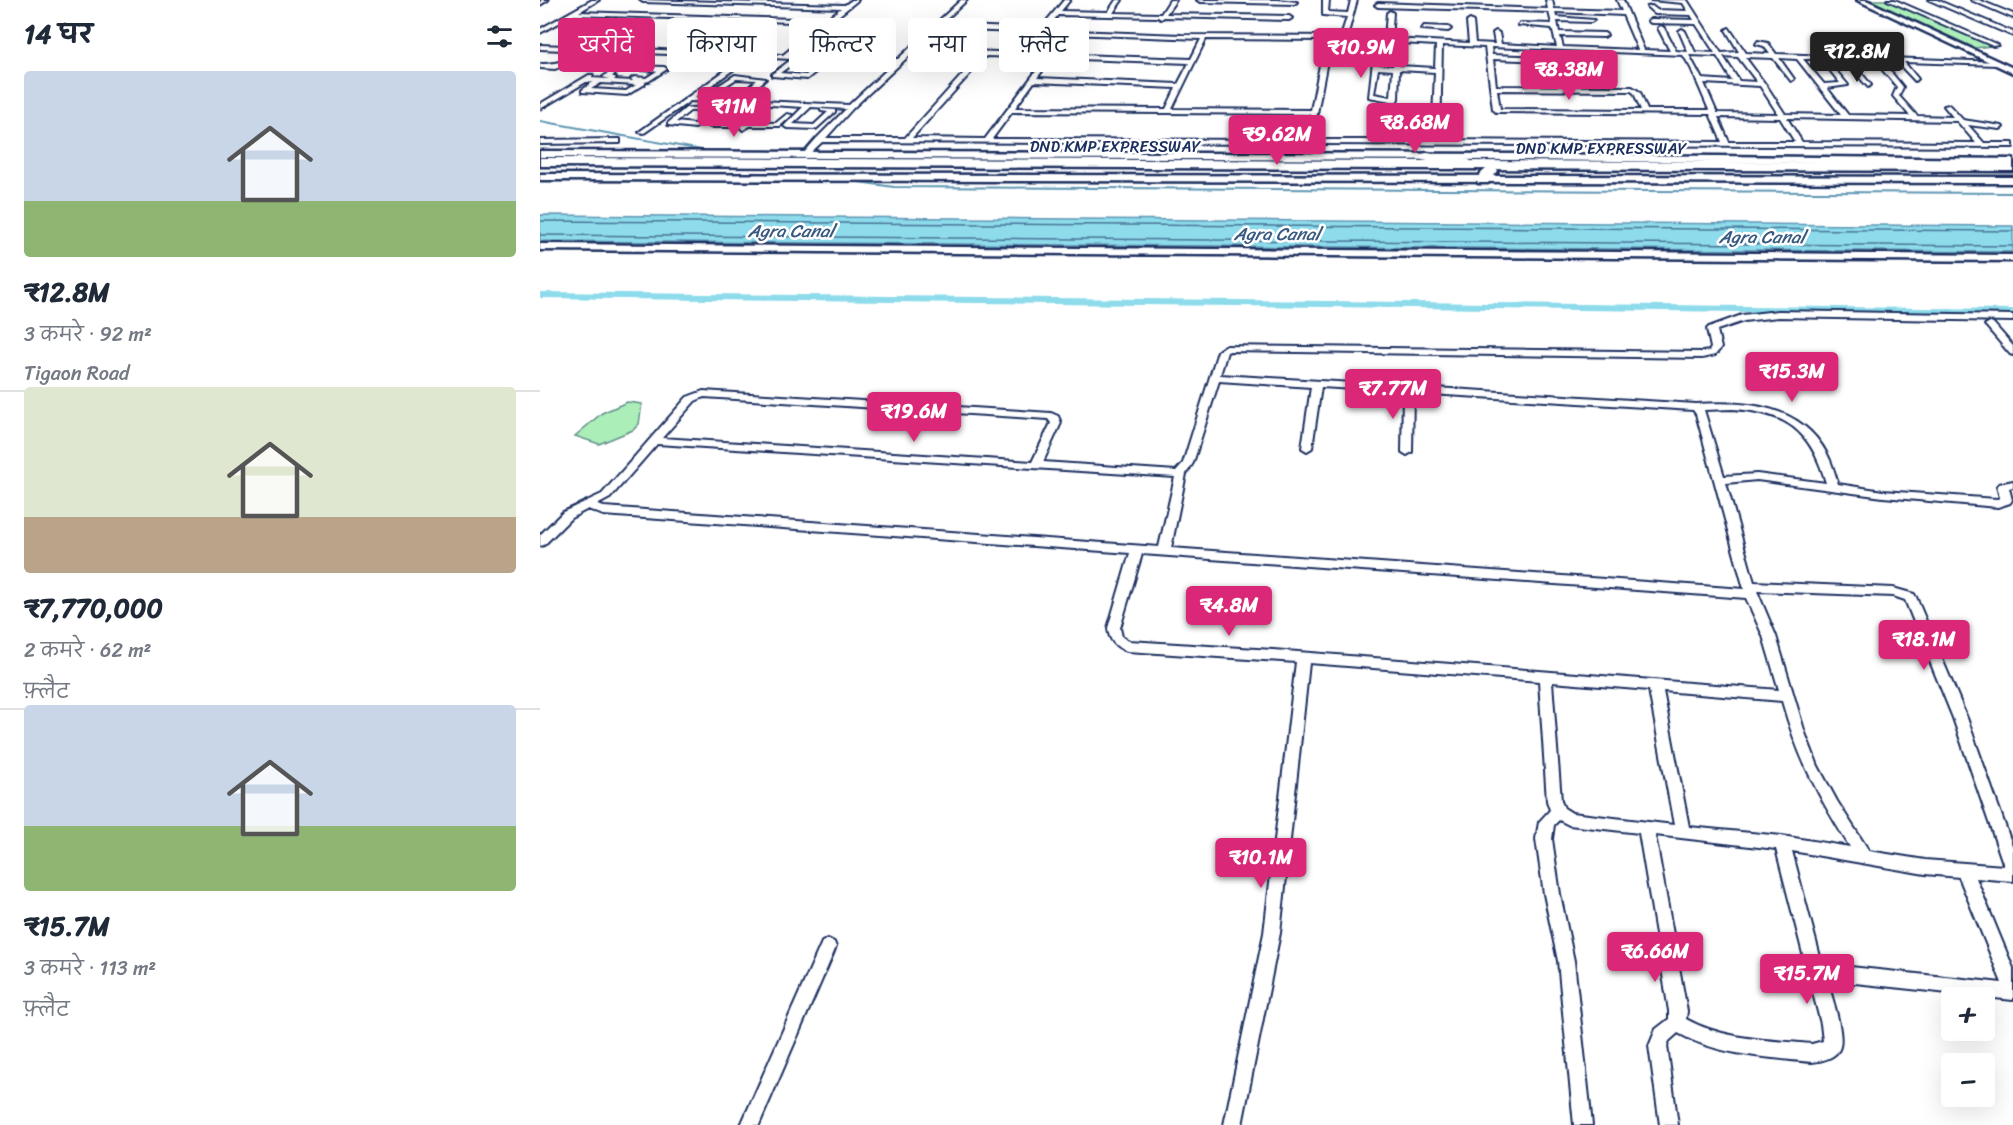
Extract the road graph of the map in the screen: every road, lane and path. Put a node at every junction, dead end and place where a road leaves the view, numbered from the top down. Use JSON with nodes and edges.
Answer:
{"nodes":[{"id":1,"x":545,"y":0,"type":"edge"},
{"id":2,"x":596,"y":0,"type":"edge"},
{"id":3,"x":643,"y":0,"type":"edge"},
{"id":4,"x":855,"y":0,"type":"edge"},
{"id":5,"x":964,"y":0,"type":"edge"},
{"id":6,"x":1067,"y":0,"type":"edge"},
{"id":7,"x":1119,"y":0,"type":"edge"},
{"id":8,"x":1173,"y":0,"type":"edge"},
{"id":9,"x":1200,"y":0,"type":"edge"},
{"id":10,"x":1326,"y":0,"type":"edge"},
{"id":11,"x":1354,"y":0,"type":"edge"},
{"id":12,"x":1653,"y":0,"type":"edge"},
{"id":13,"x":1863,"y":0,"type":"edge"},
{"id":14,"x":1914,"y":0,"type":"edge"},
{"id":15,"x":1932,"y":0,"type":"edge"},
{"id":16,"x":1974,"y":0,"type":"edge"},
{"id":17,"x":1236,"y":1,"type":"edge"},
{"id":18,"x":1294,"y":1,"type":"edge"},
{"id":19,"x":1684,"y":1,"type":"edge"},
{"id":20,"x":1893,"y":1,"type":"edge"},
{"id":21,"x":1378,"y":2,"type":"edge"},
{"id":22,"x":1455,"y":2,"type":"edge"},
{"id":23,"x":1550,"y":2,"type":"edge"},
{"id":24,"x":540,"y":3,"type":"edge"},
{"id":25,"x":1621,"y":3,"type":"edge"},
{"id":26,"x":741,"y":4,"type":"junction"},
{"id":27,"x":847,"y":7,"type":"junction"},
{"id":28,"x":1650,"y":7,"type":"dead end"},
{"id":29,"x":1552,"y":11,"type":"junction"},
{"id":30,"x":1057,"y":13,"type":"junction"},
{"id":31,"x":1390,"y":13,"type":"junction"},
{"id":32,"x":1625,"y":13,"type":"junction"},
{"id":33,"x":1691,"y":13,"type":"junction"},
{"id":34,"x":572,"y":14,"type":"junction"},
{"id":35,"x":618,"y":15,"type":"junction"},
{"id":36,"x":1109,"y":15,"type":"junction"},
{"id":37,"x":1350,"y":15,"type":"junction"},
{"id":38,"x":1454,"y":15,"type":"junction"},
{"id":39,"x":1161,"y":16,"type":"junction"},
{"id":40,"x":2013,"y":16,"type":"edge"},
{"id":41,"x":720,"y":18,"type":"joint"},
{"id":42,"x":833,"y":18,"type":"edge"},
{"id":43,"x":945,"y":18,"type":"edge"},
{"id":44,"x":1053,"y":18,"type":"edge"},
{"id":45,"x":1289,"y":18,"type":"junction"},
{"id":46,"x":1448,"y":19,"type":"dead end"},
{"id":47,"x":1554,"y":21,"type":"junction"},
{"id":48,"x":1596,"y":21,"type":"dead end"},
{"id":49,"x":1618,"y":21,"type":"dead end"},
{"id":50,"x":1629,"y":21,"type":"junction"},
{"id":51,"x":1651,"y":21,"type":"dead end"},
{"id":52,"x":1470,"y":22,"type":"dead end"},
{"id":53,"x":1697,"y":22,"type":"junction"},
{"id":54,"x":1521,"y":25,"type":"dead end"},
{"id":55,"x":1661,"y":28,"type":"dead end"},
{"id":56,"x":1448,"y":29,"type":"junction"},
{"id":57,"x":1729,"y":30,"type":"dead end"},
{"id":58,"x":540,"y":31,"type":"edge"},
{"id":59,"x":1682,"y":31,"type":"dead end"},
{"id":60,"x":1496,"y":33,"type":"dead end"},
{"id":61,"x":1089,"y":34,"type":"edge"},
{"id":62,"x":1557,"y":34,"type":"junction"},
{"id":63,"x":1604,"y":35,"type":"dead end"},
{"id":64,"x":2013,"y":35,"type":"edge"},
{"id":65,"x":1284,"y":37,"type":"junction"},
{"id":66,"x":2003,"y":37,"type":"dead end"},
{"id":67,"x":1204,"y":38,"type":"junction"},
{"id":68,"x":1328,"y":38,"type":"junction"},
{"id":69,"x":1344,"y":38,"type":"junction"},
{"id":70,"x":1992,"y":38,"type":"dead end"},
{"id":71,"x":1982,"y":39,"type":"junction"},
{"id":72,"x":1378,"y":40,"type":"junction"},
{"id":73,"x":1388,"y":41,"type":"junction"},
{"id":74,"x":1398,"y":41,"type":"junction"},
{"id":75,"x":1422,"y":42,"type":"junction"},
{"id":76,"x":1439,"y":43,"type":"junction"},
{"id":77,"x":1448,"y":43,"type":"junction"},
{"id":78,"x":1758,"y":43,"type":"dead end"},
{"id":79,"x":1472,"y":44,"type":"junction"},
{"id":80,"x":1488,"y":44,"type":"junction"},
{"id":81,"x":1498,"y":45,"type":"junction"},
{"id":82,"x":1995,"y":45,"type":"dead end"},
{"id":83,"x":558,"y":48,"type":"edge"},
{"id":84,"x":1560,"y":48,"type":"junction"},
{"id":85,"x":578,"y":51,"type":"joint"},
{"id":86,"x":1641,"y":51,"type":"junction"},
{"id":87,"x":540,"y":52,"type":"edge"},
{"id":88,"x":558,"y":52,"type":"edge"},
{"id":89,"x":1673,"y":52,"type":"junction"},
{"id":90,"x":908,"y":53,"type":"edge"},
{"id":91,"x":1688,"y":53,"type":"junction"},
{"id":92,"x":1720,"y":54,"type":"junction"},
{"id":93,"x":1741,"y":54,"type":"junction"},
{"id":94,"x":1773,"y":55,"type":"junction"},
{"id":95,"x":1798,"y":56,"type":"junction"},
{"id":96,"x":1089,"y":57,"type":"edge"},
{"id":97,"x":1491,"y":57,"type":"junction"},
{"id":98,"x":1822,"y":57,"type":"junction"},
{"id":99,"x":1845,"y":57,"type":"junction"},
{"id":100,"x":789,"y":58,"type":"edge"},
{"id":101,"x":792,"y":58,"type":"joint"},
{"id":102,"x":1550,"y":58,"type":"dead end"},
{"id":103,"x":1877,"y":58,"type":"junction"},
{"id":104,"x":1898,"y":59,"type":"junction"},
{"id":105,"x":789,"y":60,"type":"edge"},
{"id":106,"x":896,"y":61,"type":"edge"},
{"id":107,"x":900,"y":61,"type":"junction"},
{"id":108,"x":1192,"y":61,"type":"junction"},
{"id":109,"x":1998,"y":63,"type":"junction"},
{"id":110,"x":540,"y":66,"type":"edge"},
{"id":111,"x":558,"y":66,"type":"edge"},
{"id":112,"x":621,"y":67,"type":"joint"},
{"id":113,"x":1375,"y":67,"type":"junction"},
{"id":114,"x":1396,"y":68,"type":"junction"},
{"id":115,"x":1438,"y":70,"type":"junction"},
{"id":116,"x":2013,"y":70,"type":"edge"},
{"id":117,"x":598,"y":72,"type":"edge"},
{"id":118,"x":726,"y":72,"type":"joint"},
{"id":119,"x":968,"y":72,"type":"edge"},
{"id":120,"x":1039,"y":72,"type":"edge"},
{"id":121,"x":737,"y":73,"type":"junction"},
{"id":122,"x":1791,"y":79,"type":"dead end"},
{"id":123,"x":1915,"y":79,"type":"dead end"},
{"id":124,"x":585,"y":80,"type":"junction"},
{"id":125,"x":1033,"y":80,"type":"junction"},
{"id":126,"x":601,"y":81,"type":"junction"},
{"id":127,"x":1699,"y":81,"type":"junction"},
{"id":128,"x":1737,"y":82,"type":"junction"},
{"id":129,"x":1760,"y":84,"type":"junction"},
{"id":130,"x":1868,"y":85,"type":"dead end"},
{"id":131,"x":1181,"y":86,"type":"junction"},
{"id":132,"x":1824,"y":86,"type":"junction"},
{"id":133,"x":1494,"y":88,"type":"junction"},
{"id":134,"x":745,"y":93,"type":"junction"},
{"id":135,"x":690,"y":99,"type":"junction"},
{"id":136,"x":732,"y":102,"type":"junction"},
{"id":137,"x":803,"y":106,"type":"junction"},
{"id":138,"x":1947,"y":106,"type":"dead end"},
{"id":139,"x":540,"y":107,"type":"edge"},
{"id":140,"x":851,"y":107,"type":"junction"},
{"id":141,"x":721,"y":108,"type":"junction"},
{"id":142,"x":1010,"y":110,"type":"junction"},
{"id":143,"x":1168,"y":111,"type":"junction"},
{"id":144,"x":1314,"y":112,"type":"junction"},
{"id":145,"x":1408,"y":112,"type":"dead end"},
{"id":146,"x":1646,"y":112,"type":"junction"},
{"id":147,"x":1713,"y":114,"type":"junction"},
{"id":148,"x":1783,"y":117,"type":"junction"},
{"id":149,"x":1846,"y":118,"type":"junction"},
{"id":150,"x":1915,"y":118,"type":"junction"},
{"id":151,"x":1960,"y":120,"type":"junction"},
{"id":152,"x":2000,"y":128,"type":"dead end"},
{"id":153,"x":642,"y":132,"type":"dead end"},
{"id":154,"x":818,"y":140,"type":"junction"},
{"id":155,"x":907,"y":140,"type":"junction"},
{"id":156,"x":617,"y":141,"type":"dead end"},
{"id":157,"x":987,"y":141,"type":"junction"},
{"id":158,"x":1308,"y":141,"type":"junction"},
{"id":159,"x":1407,"y":141,"type":"junction"},
{"id":160,"x":1436,"y":141,"type":"junction"},
{"id":161,"x":540,"y":142,"type":"edge"},
{"id":162,"x":1726,"y":143,"type":"junction"},
{"id":163,"x":1799,"y":143,"type":"junction"},
{"id":164,"x":1982,"y":144,"type":"junction"},
{"id":165,"x":2013,"y":145,"type":"edge"},
{"id":166,"x":540,"y":154,"type":"edge"},
{"id":167,"x":807,"y":154,"type":"junction"},
{"id":168,"x":1427,"y":157,"type":"junction"},
{"id":169,"x":540,"y":162,"type":"edge"},
{"id":170,"x":2013,"y":162,"type":"edge"},
{"id":171,"x":1469,"y":164,"type":"junction"},
{"id":172,"x":2013,"y":167,"type":"edge"},
{"id":173,"x":540,"y":168,"type":"edge"},
{"id":174,"x":2013,"y":173,"type":"edge"},
{"id":175,"x":1487,"y":176,"type":"junction"},
{"id":176,"x":540,"y":177,"type":"edge"},
{"id":177,"x":2013,"y":180,"type":"edge"},
{"id":178,"x":540,"y":247,"type":"edge"},
{"id":179,"x":2013,"y":258,"type":"edge"},
{"id":180,"x":2013,"y":318,"type":"edge"},
{"id":181,"x":1990,"y":325,"type":"dead end"},
{"id":182,"x":2013,"y":352,"type":"edge"},
{"id":183,"x":1216,"y":378,"type":"junction"},
{"id":184,"x":1316,"y":384,"type":"junction"},
{"id":185,"x":1408,"y":390,"type":"junction"},
{"id":186,"x":1696,"y":407,"type":"junction"},
{"id":187,"x":654,"y":441,"type":"junction"},
{"id":188,"x":1307,"y":448,"type":"dead end"},
{"id":189,"x":1407,"y":452,"type":"dead end"},
{"id":190,"x":1036,"y":465,"type":"junction"},
{"id":191,"x":1181,"y":473,"type":"junction"},
{"id":192,"x":1720,"y":480,"type":"junction"},
{"id":193,"x":2013,"y":484,"type":"edge"},
{"id":194,"x":1833,"y":487,"type":"junction"},
{"id":195,"x":589,"y":506,"type":"junction"},
{"id":196,"x":2009,"y":506,"type":"edge"},
{"id":197,"x":540,"y":542,"type":"edge"},
{"id":198,"x":1137,"y":549,"type":"junction"},
{"id":199,"x":1164,"y":551,"type":"junction"},
{"id":200,"x":1750,"y":590,"type":"junction"},
{"id":201,"x":1303,"y":658,"type":"junction"},
{"id":202,"x":1545,"y":678,"type":"junction"},
{"id":203,"x":1655,"y":687,"type":"junction"},
{"id":204,"x":1787,"y":696,"type":"junction"},
{"id":205,"x":1558,"y":812,"type":"junction"},
{"id":206,"x":1646,"y":828,"type":"junction"},
{"id":207,"x":1683,"y":832,"type":"junction"},
{"id":208,"x":1782,"y":843,"type":"junction"},
{"id":209,"x":1864,"y":856,"type":"junction"},
{"id":210,"x":1965,"y":871,"type":"junction"},
{"id":211,"x":2013,"y":872,"type":"edge"},
{"id":212,"x":828,"y":947,"type":"dead end"},
{"id":213,"x":1816,"y":971,"type":"junction"},
{"id":214,"x":2013,"y":991,"type":"edge"},
{"id":215,"x":1677,"y":1023,"type":"junction"},
{"id":216,"x":750,"y":1125,"type":"edge"},
{"id":217,"x":1233,"y":1125,"type":"edge"},
{"id":218,"x":1583,"y":1125,"type":"edge"},
{"id":219,"x":1669,"y":1125,"type":"edge"}],
"edges":[{"from":1,"to":24,"type":"street"},
{"from":2,"to":34,"type":"street"},
{"from":3,"to":26,"type":"street"},
{"from":3,"to":35,"type":"street"},
{"from":4,"to":27,"type":"street"},
{"from":5,"to":43,"type":"street"},
{"from":6,"to":30,"type":"street"},
{"from":7,"to":36,"type":"street"},
{"from":8,"to":39,"type":"street"},
{"from":9,"to":17,"type":"street"},
{"from":10,"to":37,"type":"street"},
{"from":11,"to":37,"type":"street"},
{"from":12,"to":19,"type":"street"},
{"from":13,"to":109,"type":"street"},
{"from":13,"to":116,"type":"street"},
{"from":14,"to":20,"type":"street"},
{"from":15,"to":64,"type":"street"},
{"from":16,"to":40,"type":"street"},
{"from":17,"to":18,"type":"street"},
{"from":18,"to":45,"type":"street"},
{"from":19,"to":33,"type":"street"},
{"from":20,"to":71,"type":"street"},
{"from":21,"to":22,"type":"street"},
{"from":21,"to":31,"type":"street"},
{"from":22,"to":23,"type":"street"},
{"from":22,"to":29,"type":"street"},
{"from":22,"to":38,"type":"street"},
{"from":23,"to":25,"type":"street"},
{"from":23,"to":29,"type":"street"},
{"from":25,"to":32,"type":"street"},
{"from":26,"to":27,"type":"street"},
{"from":26,"to":41,"type":"street"},
{"from":27,"to":42,"type":"street"},
{"from":28,"to":33,"type":"street"},
{"from":29,"to":32,"type":"street"},
{"from":29,"to":47,"type":"street"},
{"from":30,"to":36,"type":"street"},
{"from":30,"to":44,"type":"street"},
{"from":31,"to":38,"type":"street"},
{"from":31,"to":73,"type":"street"},
{"from":32,"to":50,"type":"street"},
{"from":33,"to":53,"type":"street"},
{"from":34,"to":35,"type":"street"},
{"from":34,"to":58,"type":"street"},
{"from":35,"to":41,"type":"street"},
{"from":36,"to":39,"type":"street"},
{"from":37,"to":69,"type":"street"},
{"from":38,"to":47,"type":"street"},
{"from":39,"to":45,"type":"street"},
{"from":45,"to":65,"type":"street"},
{"from":46,"to":56,"type":"street"},
{"from":47,"to":48,"type":"street"},
{"from":47,"to":54,"type":"street"},
{"from":47,"to":62,"type":"street"},
{"from":49,"to":50,"type":"street"},
{"from":50,"to":86,"type":"street"},
{"from":51,"to":53,"type":"street"},
{"from":52,"to":79,"type":"street"},
{"from":53,"to":92,"type":"street"},
{"from":55,"to":89,"type":"street"},
{"from":56,"to":75,"type":"street"},
{"from":56,"to":77,"type":"street"},
{"from":57,"to":93,"type":"street"},
{"from":59,"to":91,"type":"street"},
{"from":60,"to":81,"type":"street"},
{"from":61,"to":67,"type":"street"},
{"from":62,"to":63,"type":"street"},
{"from":62,"to":84,"type":"street"},
{"from":64,"to":66,"type":"street"},
{"from":65,"to":67,"type":"street"},
{"from":65,"to":68,"type":"street"},
{"from":67,"to":108,"type":"street"},
{"from":68,"to":69,"type":"street"},
{"from":68,"to":144,"type":"street"},
{"from":69,"to":72,"type":"street"},
{"from":70,"to":71,"type":"street"},
{"from":71,"to":82,"type":"street"},
{"from":72,"to":73,"type":"street"},
{"from":72,"to":113,"type":"street"},
{"from":73,"to":74,"type":"street"},
{"from":74,"to":75,"type":"street"},
{"from":74,"to":114,"type":"street"},
{"from":75,"to":76,"type":"street"},
{"from":76,"to":77,"type":"street"},
{"from":76,"to":115,"type":"street"},
{"from":77,"to":79,"type":"street"},
{"from":78,"to":94,"type":"street"},
{"from":79,"to":80,"type":"street"},
{"from":80,"to":81,"type":"street"},
{"from":80,"to":97,"type":"street"},
{"from":81,"to":84,"type":"street"},
{"from":83,"to":87,"type":"street"},
{"from":84,"to":86,"type":"street"},
{"from":85,"to":85,"type":"street"},
{"from":86,"to":89,"type":"street"},
{"from":87,"to":88,"type":"street"},
{"from":89,"to":91,"type":"street"},
{"from":90,"to":107,"type":"street"},
{"from":91,"to":92,"type":"street"},
{"from":91,"to":127,"type":"street"},
{"from":92,"to":93,"type":"street"},
{"from":92,"to":128,"type":"street"},
{"from":93,"to":94,"type":"street"},
{"from":93,"to":129,"type":"street"},
{"from":94,"to":95,"type":"street"},
{"from":94,"to":122,"type":"street"},
{"from":95,"to":98,"type":"street"},
{"from":95,"to":132,"type":"street"},
{"from":96,"to":108,"type":"street"},
{"from":97,"to":102,"type":"street"},
{"from":97,"to":133,"type":"street"},
{"from":98,"to":99,"type":"street"},
{"from":98,"to":132,"type":"street"},
{"from":99,"to":103,"type":"street"},
{"from":99,"to":130,"type":"street"},
{"from":100,"to":121,"type":"street"},
{"from":101,"to":101,"type":"street"},
{"from":103,"to":104,"type":"street"},
{"from":103,"to":150,"type":"street"},
{"from":104,"to":109,"type":"street"},
{"from":104,"to":123,"type":"street"},
{"from":105,"to":121,"type":"street"},
{"from":106,"to":107,"type":"street"},
{"from":107,"to":140,"type":"street"},
{"from":108,"to":131,"type":"street"},
{"from":109,"to":116,"type":"street"},
{"from":110,"to":111,"type":"street"},
{"from":112,"to":112,"type":"street"},
{"from":113,"to":114,"type":"street"},
{"from":113,"to":114,"type":"street"},
{"from":114,"to":115,"type":"street"},
{"from":115,"to":160,"type":"street"},
{"from":117,"to":124,"type":"street"},
{"from":118,"to":121,"type":"street"},
{"from":118,"to":135,"type":"street"},
{"from":119,"to":155,"type":"street"},
{"from":120,"to":125,"type":"street"},
{"from":124,"to":126,"type":"street"},
{"from":124,"to":139,"type":"street"},
{"from":125,"to":131,"type":"street"},
{"from":125,"to":142,"type":"street"},
{"from":126,"to":126,"type":"street"},
{"from":127,"to":128,"type":"street"},
{"from":127,"to":147,"type":"street"},
{"from":128,"to":129,"type":"street"},
{"from":129,"to":148,"type":"street"},
{"from":131,"to":143,"type":"street"},
{"from":132,"to":149,"type":"street"},
{"from":133,"to":146,"type":"street"},
{"from":133,"to":146,"type":"street"},
{"from":134,"to":134,"type":"street"},
{"from":134,"to":136,"type":"street"},
{"from":135,"to":136,"type":"street"},
{"from":135,"to":153,"type":"street"},
{"from":136,"to":136,"type":"street"},
{"from":136,"to":137,"type":"street"},
{"from":136,"to":141,"type":"street"},
{"from":137,"to":137,"type":"street"},
{"from":137,"to":137,"type":"street"},
{"from":137,"to":140,"type":"street"},
{"from":138,"to":151,"type":"street"},
{"from":140,"to":154,"type":"street"},
{"from":141,"to":141,"type":"street"},
{"from":142,"to":143,"type":"street"},
{"from":142,"to":157,"type":"street"},
{"from":143,"to":144,"type":"street"},
{"from":144,"to":158,"type":"street"},
{"from":145,"to":159,"type":"street"},
{"from":146,"to":147,"type":"street"},
{"from":147,"to":148,"type":"street"},
{"from":147,"to":162,"type":"street"},
{"from":148,"to":149,"type":"street"},
{"from":148,"to":163,"type":"street"},
{"from":149,"to":150,"type":"street"},
{"from":150,"to":151,"type":"street"},
{"from":151,"to":152,"type":"street"},
{"from":151,"to":164,"type":"street"},
{"from":154,"to":155,"type":"street"},
{"from":154,"to":167,"type":"street"},
{"from":155,"to":157,"type":"street"},
{"from":156,"to":161,"type":"street"},
{"from":157,"to":158,"type":"street"},
{"from":158,"to":159,"type":"street"},
{"from":159,"to":160,"type":"street"},
{"from":160,"to":162,"type":"street"},
{"from":162,"to":163,"type":"street"},
{"from":163,"to":164,"type":"street"},
{"from":164,"to":165,"type":"street"},
{"from":166,"to":167,"type":"street"},
{"from":167,"to":168,"type":"street"},
{"from":168,"to":170,"type":"street"},
{"from":168,"to":171,"type":"highway"},
{"from":169,"to":171,"type":"highway","name":"DND KMP EXPRESSWAY"},
{"from":171,"to":172,"type":"highway","name":"DND KMP EXPRESSWAY"},
{"from":173,"to":175,"type":"highway","name":"DND KMP EXPRESSWAY"},
{"from":174,"to":175,"type":"highway","name":"DND KMP EXPRESSWAY"},
{"from":175,"to":176,"type":"street"},
{"from":175,"to":177,"type":"street"},
{"from":178,"to":179,"type":"street"},
{"from":180,"to":183,"type":"street"},
{"from":181,"to":182,"type":"street"},
{"from":183,"to":184,"type":"street"},
{"from":183,"to":191,"type":"street"},
{"from":184,"to":185,"type":"street"},
{"from":184,"to":188,"type":"street"},
{"from":185,"to":186,"type":"street"},
{"from":185,"to":189,"type":"street"},
{"from":186,"to":192,"type":"street"},
{"from":186,"to":194,"type":"street"},
{"from":187,"to":190,"type":"street"},
{"from":187,"to":190,"type":"street"},
{"from":187,"to":195,"type":"street"},
{"from":190,"to":191,"type":"street"},
{"from":191,"to":199,"type":"street"},
{"from":192,"to":194,"type":"street"},
{"from":192,"to":200,"type":"street"},
{"from":193,"to":196,"type":"street"},
{"from":194,"to":196,"type":"street"},
{"from":195,"to":197,"type":"street"},
{"from":195,"to":198,"type":"street"},
{"from":198,"to":199,"type":"street"},
{"from":198,"to":201,"type":"street"},
{"from":199,"to":200,"type":"street"},
{"from":200,"to":204,"type":"street"},
{"from":200,"to":211,"type":"street"},
{"from":201,"to":202,"type":"street"},
{"from":201,"to":217,"type":"street"},
{"from":202,"to":203,"type":"street"},
{"from":202,"to":205,"type":"street"},
{"from":203,"to":204,"type":"street"},
{"from":203,"to":207,"type":"street"},
{"from":204,"to":209,"type":"street"},
{"from":205,"to":206,"type":"street"},
{"from":205,"to":218,"type":"street"},
{"from":206,"to":207,"type":"street"},
{"from":206,"to":215,"type":"street"},
{"from":207,"to":208,"type":"street"},
{"from":208,"to":209,"type":"street"},
{"from":208,"to":213,"type":"street"},
{"from":209,"to":210,"type":"street"},
{"from":210,"to":211,"type":"street"},
{"from":210,"to":214,"type":"street"},
{"from":212,"to":216,"type":"street"},
{"from":213,"to":214,"type":"street"},
{"from":213,"to":215,"type":"street"},
{"from":215,"to":219,"type":"street"}]}
